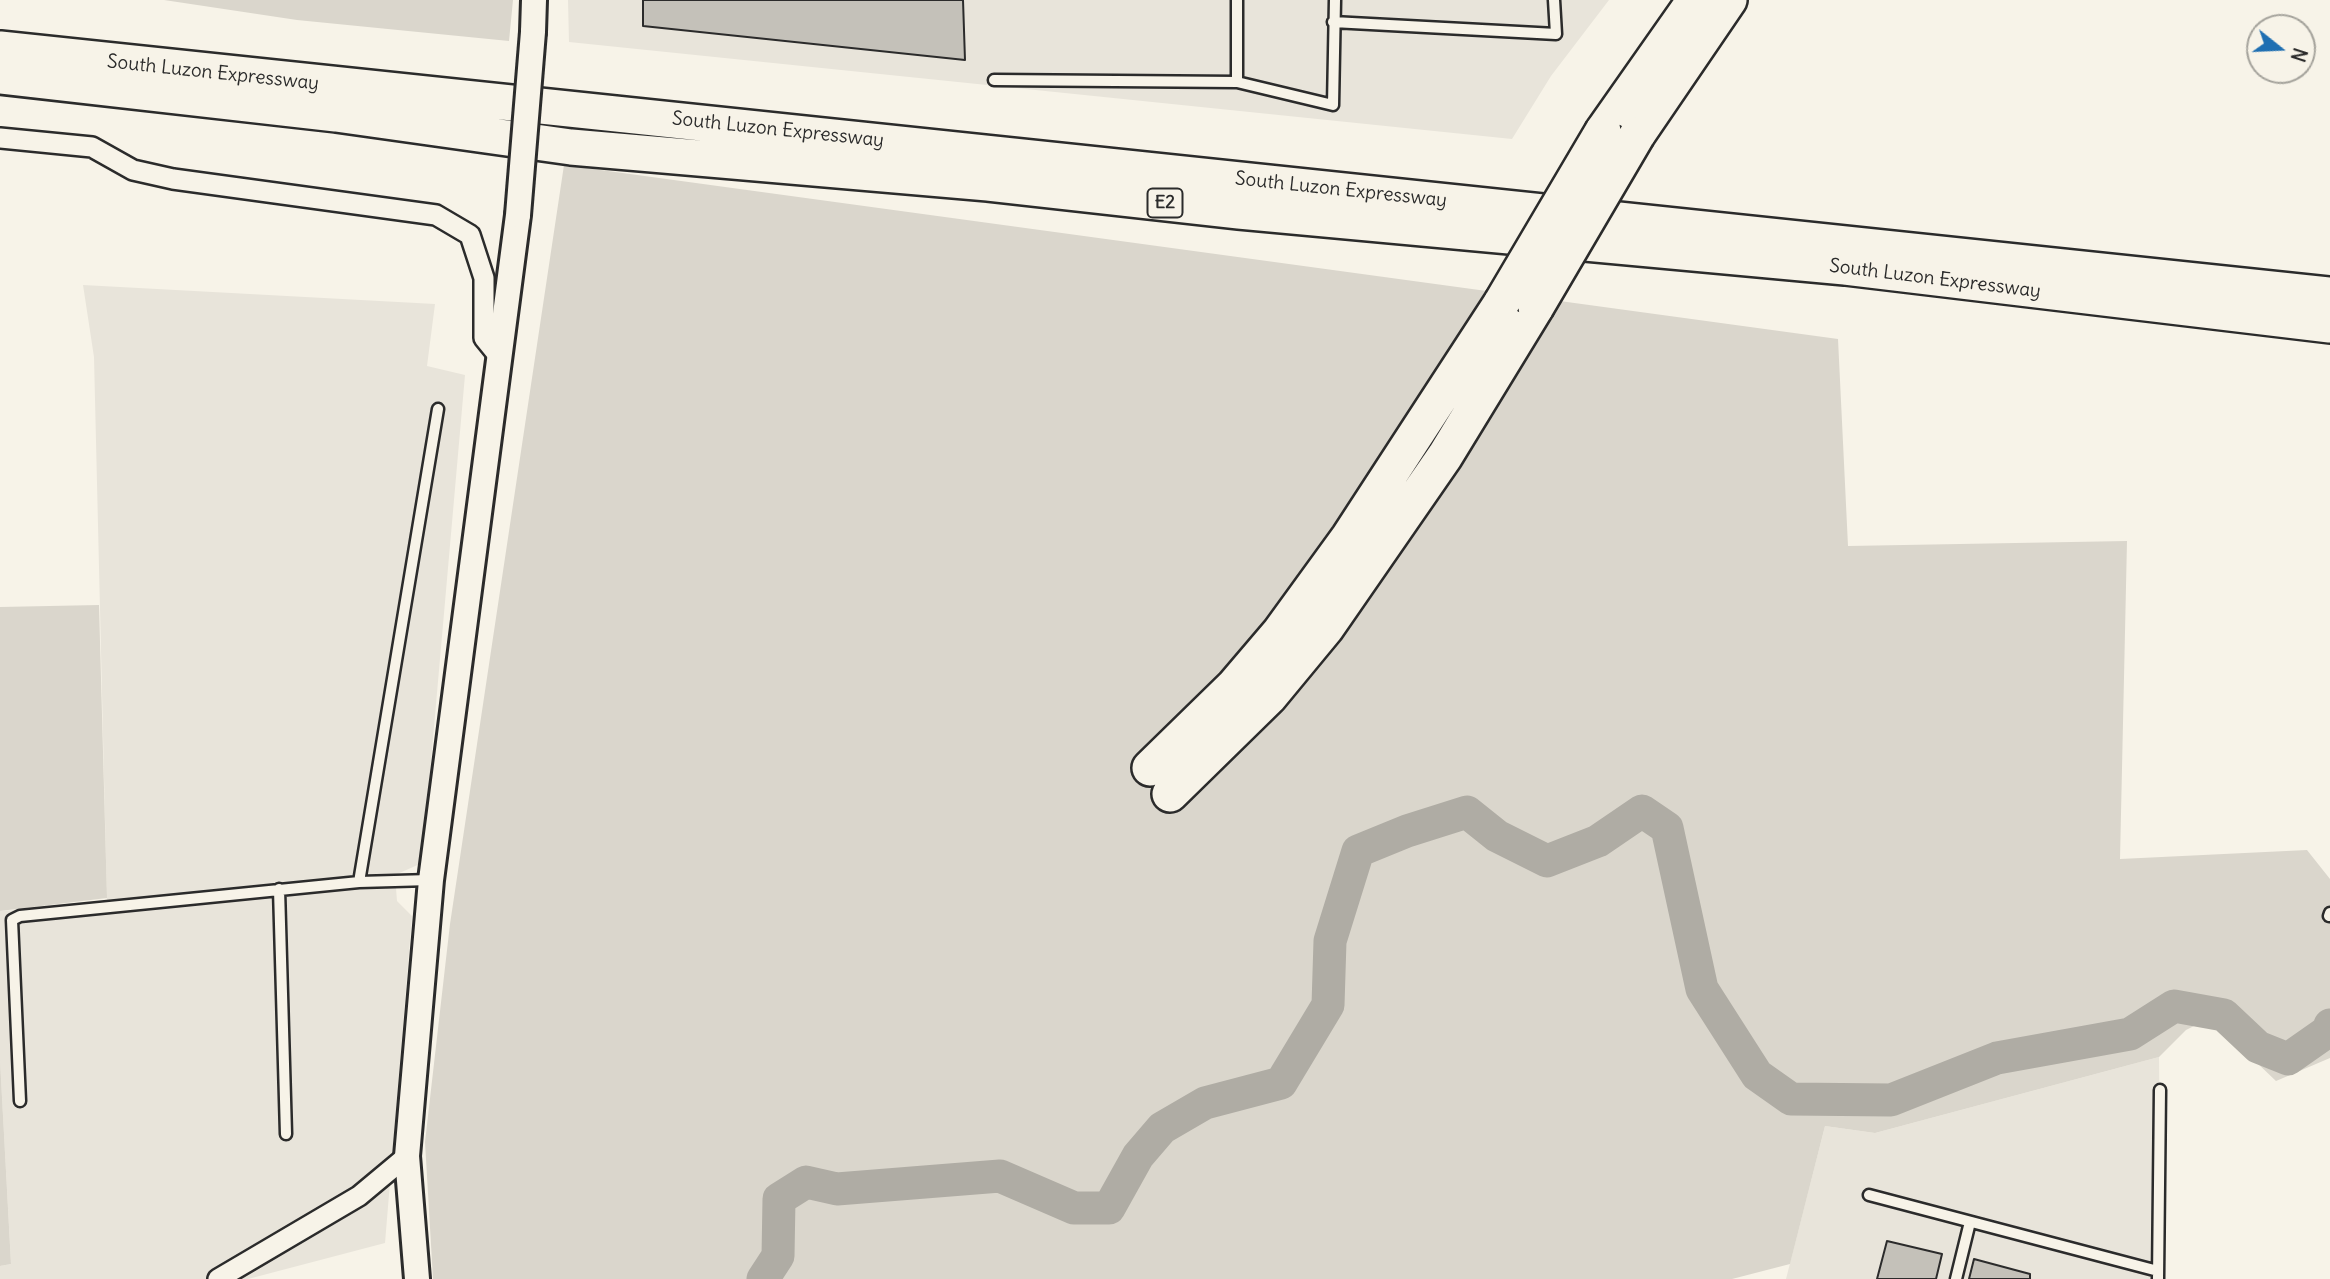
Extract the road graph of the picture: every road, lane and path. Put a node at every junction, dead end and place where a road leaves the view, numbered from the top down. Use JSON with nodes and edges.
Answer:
{"nodes":[{"id":1,"x":534,"y":0,"type":"edge"},
{"id":2,"x":1237,"y":0,"type":"edge"},
{"id":3,"x":1335,"y":0,"type":"edge"},
{"id":4,"x":1555,"y":0,"type":"edge"},
{"id":5,"x":1695,"y":0,"type":"edge"},
{"id":6,"x":1729,"y":0,"type":"edge"},
{"id":7,"x":1333,"y":22,"type":"junction"},
{"id":8,"x":0,"y":49,"type":"edge"},
{"id":9,"x":0,"y":76,"type":"edge"},
{"id":10,"x":994,"y":80,"type":"dead end"},
{"id":11,"x":1237,"y":82,"type":"junction"},
{"id":12,"x":1620,"y":133,"type":"junction"},
{"id":13,"x":0,"y":138,"type":"edge"},
{"id":14,"x":2330,"y":295,"type":"edge"},
{"id":15,"x":2330,"y":325,"type":"edge"},
{"id":16,"x":497,"y":354,"type":"junction"},
{"id":17,"x":438,"y":409,"type":"dead end"},
{"id":18,"x":431,"y":880,"type":"junction"},
{"id":19,"x":359,"y":881,"type":"junction"},
{"id":20,"x":279,"y":889,"type":"junction"},
{"id":21,"x":2160,"y":1090,"type":"dead end"},
{"id":22,"x":20,"y":1101,"type":"dead end"},
{"id":23,"x":286,"y":1134,"type":"dead end"},
{"id":24,"x":407,"y":1156,"type":"junction"},
{"id":25,"x":1869,"y":1195,"type":"dead end"},
{"id":26,"x":1970,"y":1222,"type":"junction"},
{"id":27,"x":2158,"y":1275,"type":"edge"},
{"id":28,"x":218,"y":1279,"type":"edge"},
{"id":29,"x":416,"y":1279,"type":"edge"},
{"id":30,"x":1956,"y":1279,"type":"edge"}],
"edges":[{"from":1,"to":16,"type":"street","bridge":true},
{"from":2,"to":11,"type":"lane"},
{"from":3,"to":7,"type":"lane"},
{"from":4,"to":7,"type":"lane"},
{"from":5,"to":12,"type":"highway"},
{"from":6,"to":12,"type":"highway"},
{"from":7,"to":11,"type":"lane"},
{"from":8,"to":14,"type":"highway","name":"South Luzon Expressway","number":"E2"},
{"from":9,"to":15,"type":"highway","name":"South Luzon Expressway","number":"E2"},
{"from":10,"to":11,"type":"lane"},
{"from":12,"to":12,"type":"highway","bridge":true},
{"from":13,"to":16,"type":"street"},
{"from":16,"to":18,"type":"street"},
{"from":17,"to":19,"type":"lane"},
{"from":18,"to":19,"type":"lane"},
{"from":18,"to":24,"type":"street"},
{"from":19,"to":20,"type":"lane"},
{"from":20,"to":22,"type":"lane"},
{"from":20,"to":23,"type":"lane"},
{"from":21,"to":27,"type":"lane"},
{"from":24,"to":28,"type":"street"},
{"from":24,"to":29,"type":"street"},
{"from":25,"to":26,"type":"lane"},
{"from":26,"to":27,"type":"lane"},
{"from":26,"to":30,"type":"lane"}]}
